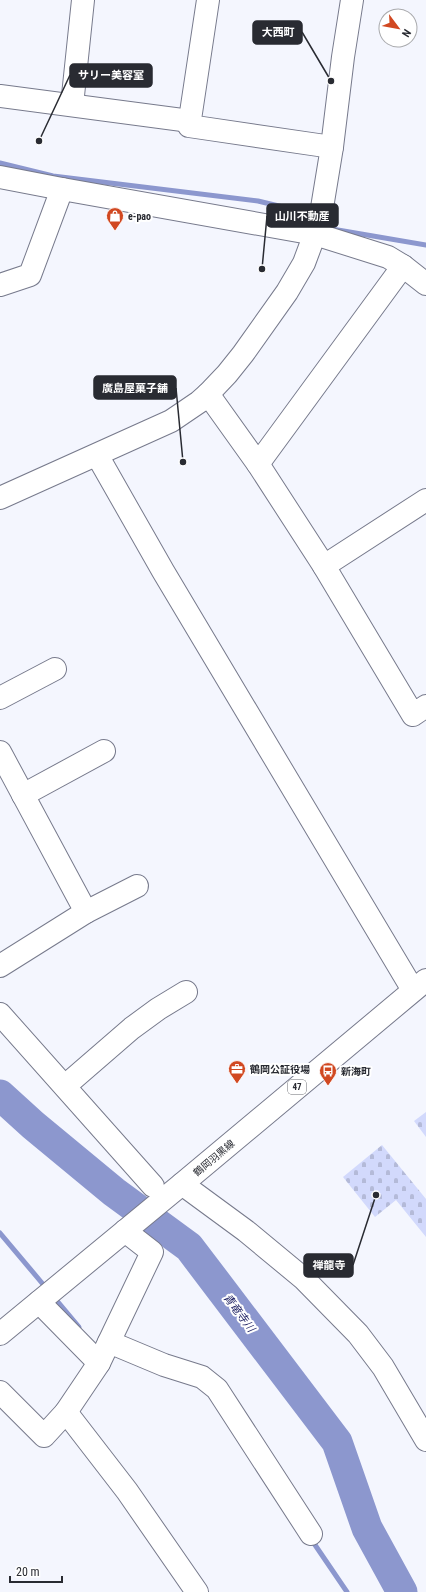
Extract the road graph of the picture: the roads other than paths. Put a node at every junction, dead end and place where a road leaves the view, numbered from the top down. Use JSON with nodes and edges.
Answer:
{"nodes":[{"id":1,"x":83,"y":0,"type":"edge"},
{"id":2,"x":208,"y":0,"type":"edge"},
{"id":3,"x":352,"y":0,"type":"edge"},
{"id":4,"x":0,"y":96,"type":"edge"},
{"id":5,"x":72,"y":106,"type":"junction"},
{"id":6,"x":190,"y":121,"type":"junction"},
{"id":7,"x":332,"y":147,"type":"junction"},
{"id":8,"x":0,"y":177,"type":"edge"},
{"id":9,"x":62,"y":189,"type":"junction"},
{"id":10,"x":315,"y":234,"type":"junction"},
{"id":11,"x":403,"y":266,"type":"junction"},
{"id":12,"x":426,"y":284,"type":"edge"},
{"id":13,"x":0,"y":286,"type":"edge"},
{"id":14,"x":208,"y":394,"type":"junction"},
{"id":15,"x":96,"y":455,"type":"junction"},
{"id":16,"x":258,"y":464,"type":"junction"},
{"id":17,"x":0,"y":498,"type":"edge"},
{"id":18,"x":426,"y":500,"type":"edge"},
{"id":19,"x":324,"y":566,"type":"junction"},
{"id":20,"x":55,"y":669,"type":"dead end"},
{"id":21,"x":0,"y":698,"type":"edge"},
{"id":22,"x":426,"y":706,"type":"edge"},
{"id":23,"x":104,"y":751,"type":"dead end"},
{"id":24,"x":0,"y":752,"type":"edge"},
{"id":25,"x":23,"y":795,"type":"junction"},
{"id":26,"x":137,"y":886,"type":"dead end"},
{"id":27,"x":86,"y":912,"type":"junction"},
{"id":28,"x":0,"y":966,"type":"edge"},
{"id":29,"x":419,"y":985,"type":"edge"},
{"id":30,"x":186,"y":992,"type":"dead end"},
{"id":31,"x":0,"y":1014,"type":"edge"},
{"id":32,"x":65,"y":1086,"type":"junction"},
{"id":33,"x":182,"y":1184,"type":"junction"},
{"id":34,"x":153,"y":1186,"type":"dead end"},
{"id":35,"x":119,"y":1236,"type":"junction"},
{"id":36,"x":39,"y":1302,"type":"junction"},
{"id":37,"x":0,"y":1334,"type":"edge"},
{"id":38,"x":109,"y":1342,"type":"junction"},
{"id":39,"x":99,"y":1363,"type":"junction"},
{"id":40,"x":0,"y":1392,"type":"edge"},
{"id":41,"x":66,"y":1412,"type":"junction"},
{"id":42,"x":426,"y":1440,"type":"edge"},
{"id":43,"x":312,"y":1534,"type":"dead end"},
{"id":44,"x":197,"y":1592,"type":"edge"}],
"edges":[{"from":1,"to":5,"type":"street"},
{"from":2,"to":6,"type":"street"},
{"from":3,"to":7,"type":"street"},
{"from":4,"to":5,"type":"street"},
{"from":5,"to":6,"type":"street"},
{"from":6,"to":7,"type":"street"},
{"from":7,"to":10,"type":"street"},
{"from":8,"to":9,"type":"street"},
{"from":9,"to":10,"type":"street"},
{"from":9,"to":13,"type":"street"},
{"from":10,"to":11,"type":"street"},
{"from":10,"to":14,"type":"street"},
{"from":11,"to":12,"type":"street"},
{"from":11,"to":16,"type":"street"},
{"from":14,"to":15,"type":"street"},
{"from":14,"to":16,"type":"street"},
{"from":15,"to":17,"type":"street"},
{"from":15,"to":29,"type":"street"},
{"from":16,"to":19,"type":"street"},
{"from":18,"to":19,"type":"street"},
{"from":19,"to":22,"type":"street"},
{"from":20,"to":21,"type":"street"},
{"from":23,"to":25,"type":"street"},
{"from":24,"to":25,"type":"street"},
{"from":25,"to":27,"type":"street"},
{"from":26,"to":27,"type":"street"},
{"from":27,"to":28,"type":"street"},
{"from":29,"to":33,"type":"street","name":"鶴岡羽黒線","number":"47"},
{"from":30,"to":32,"type":"street"},
{"from":31,"to":32,"type":"street"},
{"from":32,"to":34,"type":"street"},
{"from":33,"to":35,"type":"street","name":"鶴岡羽黒線","number":"47"},
{"from":33,"to":42,"type":"street"},
{"from":35,"to":36,"type":"street","name":"鶴岡羽黒線","number":"47"},
{"from":35,"to":38,"type":"street"},
{"from":36,"to":37,"type":"street","name":"鶴岡羽黒線","number":"47"},
{"from":36,"to":39,"type":"street"},
{"from":38,"to":39,"type":"street"},
{"from":38,"to":43,"type":"street"},
{"from":39,"to":41,"type":"street"},
{"from":40,"to":41,"type":"street"},
{"from":41,"to":44,"type":"street"}]}
